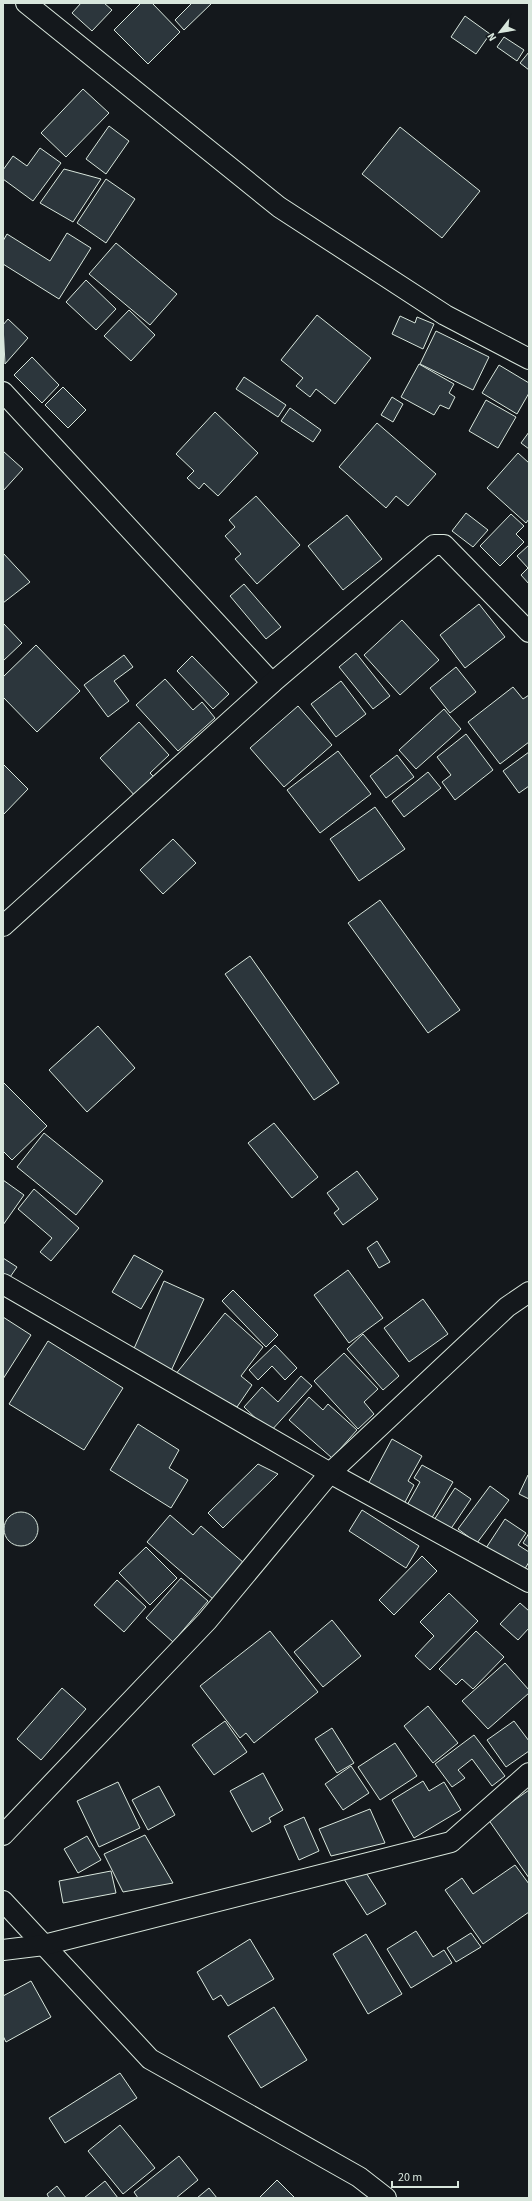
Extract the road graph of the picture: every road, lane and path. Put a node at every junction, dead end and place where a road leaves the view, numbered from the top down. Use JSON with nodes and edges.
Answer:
{"nodes":[{"id":1,"x":26,"y":3,"type":"edge"},
{"id":2,"x":529,"y":359,"type":"edge"},
{"id":3,"x":3,"y":392,"type":"edge"},
{"id":4,"x":529,"y":632,"type":"edge"},
{"id":5,"x":272,"y":683,"type":"junction"},
{"id":6,"x":3,"y":926,"type":"edge"},
{"id":7,"x":3,"y":1284,"type":"edge"},
{"id":8,"x":529,"y":1292,"type":"edge"},
{"id":9,"x":330,"y":1473,"type":"junction"},
{"id":10,"x":529,"y":1582,"type":"edge"},
{"id":11,"x":529,"y":1773,"type":"edge"},
{"id":12,"x":3,"y":1835,"type":"edge"},
{"id":13,"x":3,"y":1901,"type":"edge"},
{"id":14,"x":44,"y":1945,"type":"junction"},
{"id":15,"x":3,"y":1950,"type":"edge"},
{"id":16,"x":386,"y":2198,"type":"edge"}],
"edges":[{"from":1,"to":2,"type":"street"},
{"from":3,"to":5,"type":"street"},
{"from":4,"to":5,"type":"street"},
{"from":5,"to":6,"type":"street"},
{"from":7,"to":9,"type":"street"},
{"from":8,"to":9,"type":"street"},
{"from":9,"to":10,"type":"street"},
{"from":9,"to":12,"type":"street"},
{"from":11,"to":14,"type":"street"},
{"from":13,"to":14,"type":"street"},
{"from":14,"to":15,"type":"street"},
{"from":14,"to":16,"type":"street"}]}
